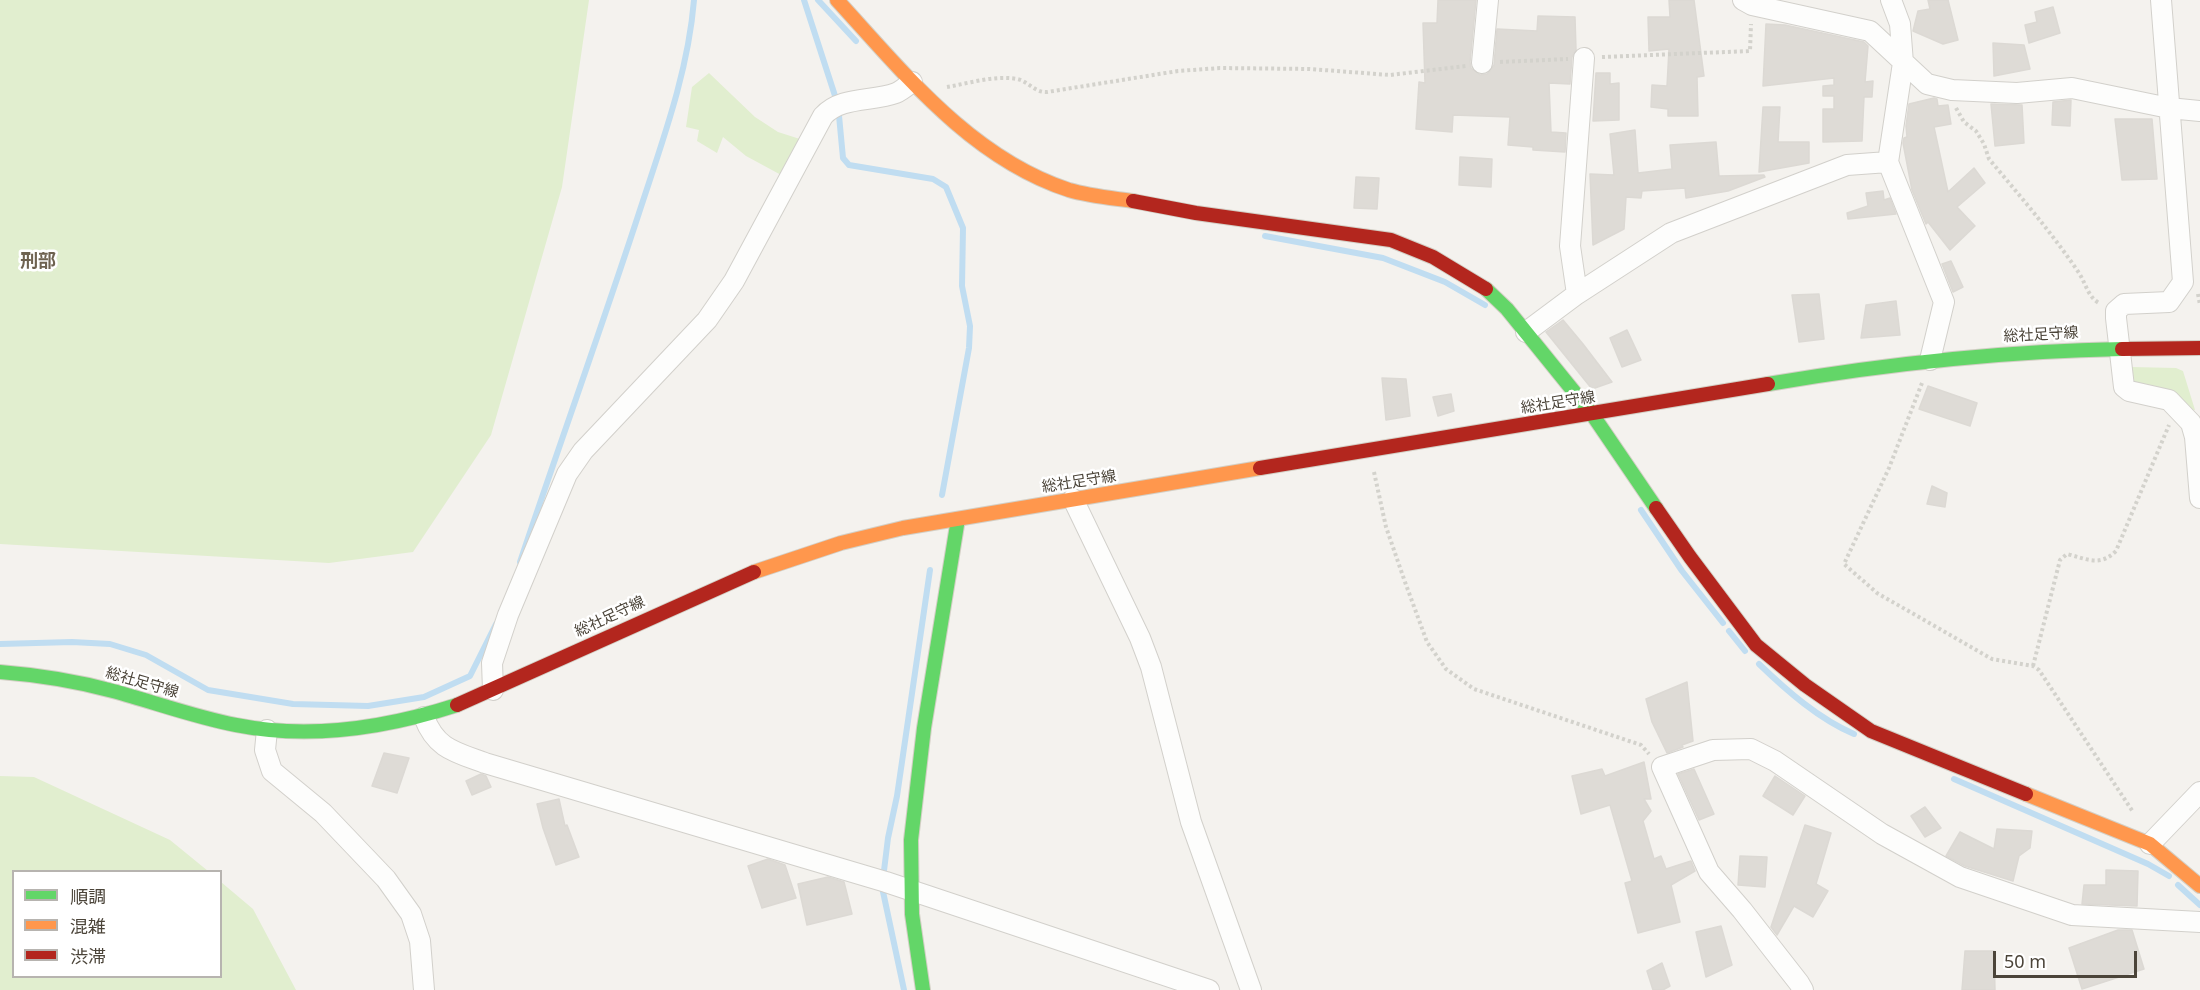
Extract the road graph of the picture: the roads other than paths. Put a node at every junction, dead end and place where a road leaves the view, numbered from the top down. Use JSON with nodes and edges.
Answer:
{"nodes":[{"id":1,"x":837,"y":0,"type":"edge"},
{"id":2,"x":1488,"y":0,"type":"edge"},
{"id":3,"x":1891,"y":0,"type":"edge"},
{"id":4,"x":2161,"y":0,"type":"edge"},
{"id":5,"x":1748,"y":3,"type":"edge"},
{"id":6,"x":1584,"y":58,"type":"road end"},
{"id":7,"x":1482,"y":63,"type":"road end"},
{"id":8,"x":1903,"y":63,"type":"junction"},
{"id":9,"x":909,"y":88,"type":"junction"},
{"id":10,"x":2169,"y":108,"type":"junction"},
{"id":11,"x":2200,"y":111,"type":"edge"},
{"id":12,"x":1888,"y":162,"type":"junction"},
{"id":13,"x":1576,"y":294,"type":"junction"},
{"id":14,"x":1526,"y":332,"type":"junction"},
{"id":15,"x":2118,"y":348,"type":"junction"},
{"id":16,"x":2200,"y":348,"type":"edge"},
{"id":17,"x":1930,"y":360,"type":"junction"},
{"id":18,"x":1592,"y":414,"type":"junction"},
{"id":19,"x":2200,"y":498,"type":"edge"},
{"id":20,"x":1073,"y":499,"type":"junction"},
{"id":21,"x":958,"y":519,"type":"junction"},
{"id":22,"x":0,"y":672,"type":"edge"},
{"id":23,"x":493,"y":690,"type":"junction"},
{"id":24,"x":424,"y":717,"type":"junction"},
{"id":25,"x":267,"y":730,"type":"junction"},
{"id":26,"x":2200,"y":792,"type":"edge"},
{"id":27,"x":2150,"y":844,"type":"junction"},
{"id":28,"x":2200,"y":886,"type":"edge"},
{"id":29,"x":910,"y":890,"type":"junction"},
{"id":30,"x":2200,"y":922,"type":"edge"},
{"id":31,"x":424,"y":990,"type":"edge"},
{"id":32,"x":923,"y":990,"type":"edge"},
{"id":33,"x":1209,"y":990,"type":"edge"},
{"id":34,"x":1251,"y":990,"type":"edge"},
{"id":35,"x":1803,"y":990,"type":"edge"}],
"edges":[{"from":1,"to":9,"type":"main road"},
{"from":2,"to":7,"type":"street"},
{"from":3,"to":8,"type":"street"},
{"from":4,"to":10,"type":"street"},
{"from":5,"to":8,"type":"street"},
{"from":6,"to":13,"type":"street"},
{"from":8,"to":10,"type":"street"},
{"from":8,"to":12,"type":"street"},
{"from":9,"to":14,"type":"main road"},
{"from":9,"to":23,"type":"street"},
{"from":10,"to":11,"type":"street"},
{"from":10,"to":15,"type":"street"},
{"from":12,"to":13,"type":"street"},
{"from":12,"to":17,"type":"street"},
{"from":13,"to":14,"type":"street"},
{"from":14,"to":18,"type":"main road"},
{"from":15,"to":16,"type":"main road","name":"総社足守線"},
{"from":15,"to":17,"type":"main road","name":"総社足守線"},
{"from":15,"to":19,"type":"street"},
{"from":17,"to":18,"type":"main road","name":"総社足守線"},
{"from":18,"to":20,"type":"main road","name":"総社足守線"},
{"from":18,"to":27,"type":"main road"},
{"from":20,"to":21,"type":"main road","name":"総社足守線"},
{"from":20,"to":34,"type":"street"},
{"from":21,"to":23,"type":"main road","name":"総社足守線"},
{"from":21,"to":29,"type":"main road"},
{"from":22,"to":25,"type":"main road","name":"総社足守線"},
{"from":23,"to":24,"type":"main road","name":"総社足守線"},
{"from":24,"to":25,"type":"main road","name":"総社足守線"},
{"from":24,"to":29,"type":"street"},
{"from":25,"to":31,"type":"street"},
{"from":26,"to":27,"type":"street"},
{"from":27,"to":28,"type":"main road"},
{"from":29,"to":32,"type":"main road"},
{"from":29,"to":33,"type":"street"},
{"from":30,"to":35,"type":"street"}]}
